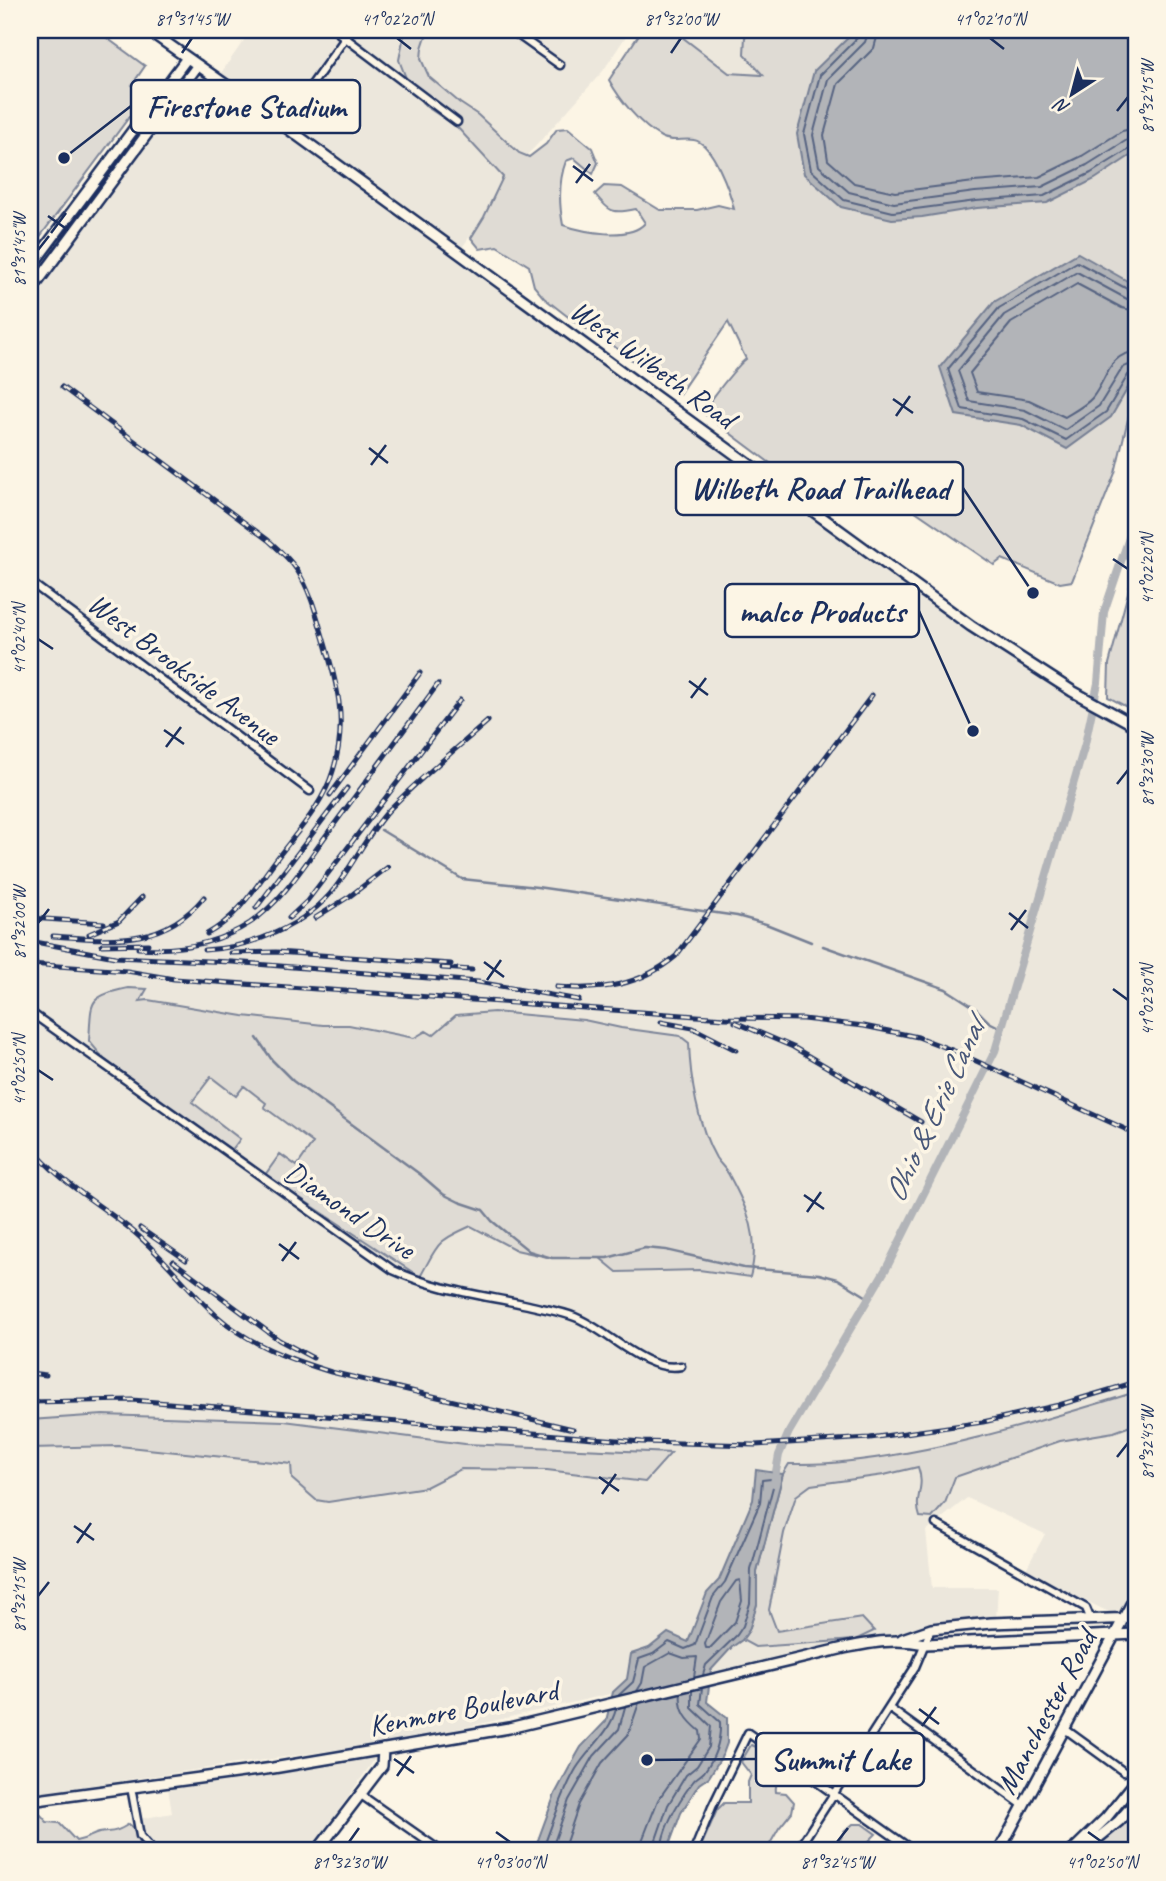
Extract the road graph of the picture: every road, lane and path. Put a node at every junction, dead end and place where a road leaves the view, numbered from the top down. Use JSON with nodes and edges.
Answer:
{"nodes":[{"id":1,"x":148,"y":30,"type":"edge"},
{"id":2,"x":173,"y":30,"type":"edge"},
{"id":3,"x":335,"y":30,"type":"edge"},
{"id":4,"x":351,"y":30,"type":"edge"},
{"id":5,"x":511,"y":30,"type":"edge"},
{"id":6,"x":345,"y":37,"type":"junction"},
{"id":7,"x":165,"y":41,"type":"junction"},
{"id":8,"x":187,"y":58,"type":"junction"},
{"id":9,"x":198,"y":65,"type":"junction"},
{"id":10,"x":560,"y":65,"type":"dead end"},
{"id":11,"x":457,"y":122,"type":"dead end"},
{"id":12,"x":283,"y":125,"type":"junction"},
{"id":13,"x":30,"y":268,"type":"edge"},
{"id":14,"x":30,"y":292,"type":"edge"},
{"id":15,"x":30,"y":582,"type":"edge"},
{"id":16,"x":1136,"y":726,"type":"edge"},
{"id":17,"x":310,"y":791,"type":"dead end"},
{"id":18,"x":30,"y":1012,"type":"edge"},
{"id":19,"x":681,"y":1366,"type":"dead end"},
{"id":20,"x":936,"y":1524,"type":"dead end"},
{"id":21,"x":1136,"y":1595,"type":"edge"},
{"id":22,"x":1136,"y":1618,"type":"edge"},
{"id":23,"x":1124,"y":1619,"type":"junction"},
{"id":24,"x":1091,"y":1620,"type":"junction"},
{"id":25,"x":931,"y":1629,"type":"junction"},
{"id":26,"x":1136,"y":1634,"type":"edge"},
{"id":27,"x":1115,"y":1636,"type":"junction"},
{"id":28,"x":900,"y":1639,"type":"junction"},
{"id":29,"x":926,"y":1644,"type":"junction"},
{"id":30,"x":889,"y":1708,"type":"junction"},
{"id":31,"x":1065,"y":1729,"type":"junction"},
{"id":32,"x":383,"y":1749,"type":"junction"},
{"id":33,"x":1124,"y":1772,"type":"dead end"},
{"id":34,"x":1136,"y":1782,"type":"edge"},
{"id":35,"x":131,"y":1787,"type":"junction"},
{"id":36,"x":834,"y":1794,"type":"junction"},
{"id":37,"x":361,"y":1795,"type":"junction"},
{"id":38,"x":30,"y":1801,"type":"edge"},
{"id":39,"x":1136,"y":1801,"type":"edge"},
{"id":40,"x":1024,"y":1806,"type":"junction"},
{"id":41,"x":153,"y":1851,"type":"edge"},
{"id":42,"x":317,"y":1851,"type":"edge"},
{"id":43,"x":441,"y":1851,"type":"edge"},
{"id":44,"x":694,"y":1851,"type":"edge"},
{"id":45,"x":797,"y":1851,"type":"edge"},
{"id":46,"x":914,"y":1851,"type":"edge"},
{"id":47,"x":999,"y":1851,"type":"edge"},
{"id":48,"x":1072,"y":1851,"type":"edge"},
{"id":49,"x":1082,"y":1851,"type":"edge"}],
"edges":[{"from":1,"to":7,"type":"main road","name":"West Wilbeth Road"},
{"from":2,"to":7,"type":"street"},
{"from":3,"to":6,"type":"street"},
{"from":4,"to":6,"type":"street"},
{"from":5,"to":10,"type":"street"},
{"from":6,"to":11,"type":"street"},
{"from":6,"to":12,"type":"street"},
{"from":7,"to":8,"type":"main road","name":"West Wilbeth Road"},
{"from":8,"to":9,"type":"main road","name":"West Wilbeth Road"},
{"from":8,"to":13,"type":"main road"},
{"from":9,"to":12,"type":"main road","name":"West Wilbeth Road"},
{"from":9,"to":14,"type":"main road"},
{"from":12,"to":16,"type":"main road","name":"West Wilbeth Road"},
{"from":15,"to":17,"type":"street","name":"West Brookside Avenue"},
{"from":18,"to":19,"type":"street","name":"Diamond Drive"},
{"from":20,"to":24,"type":"street"},
{"from":21,"to":23,"type":"main road","name":"Manchester Road"},
{"from":22,"to":23,"type":"main road","name":"Kenmore Boulevard"},
{"from":23,"to":24,"type":"main road","name":"Kenmore Boulevard"},
{"from":23,"to":27,"type":"main road","name":"Manchester Road"},
{"from":24,"to":25,"type":"main road","name":"Kenmore Boulevard"},
{"from":25,"to":28,"type":"main road","name":"Kenmore Boulevard"},
{"from":25,"to":29,"type":"street"},
{"from":26,"to":27,"type":"main road","name":"Kenmore Boulevard"},
{"from":27,"to":29,"type":"main road","name":"Kenmore Boulevard"},
{"from":27,"to":31,"type":"main road","name":"Manchester Road"},
{"from":28,"to":29,"type":"main road","name":"Kenmore Boulevard"},
{"from":28,"to":32,"type":"main road","name":"Kenmore Boulevard"},
{"from":29,"to":30,"type":"street"},
{"from":30,"to":36,"type":"street"},
{"from":30,"to":40,"type":"street"},
{"from":31,"to":33,"type":"street"},
{"from":31,"to":40,"type":"main road","name":"Manchester Road"},
{"from":32,"to":35,"type":"main road","name":"Kenmore Boulevard"},
{"from":32,"to":37,"type":"main road"},
{"from":34,"to":48,"type":"main road"},
{"from":35,"to":38,"type":"main road","name":"Kenmore Boulevard"},
{"from":35,"to":41,"type":"street"},
{"from":36,"to":44,"type":"street"},
{"from":36,"to":45,"type":"street"},
{"from":36,"to":46,"type":"street"},
{"from":37,"to":42,"type":"main road"},
{"from":37,"to":43,"type":"street"},
{"from":39,"to":49,"type":"main road"},
{"from":40,"to":47,"type":"main road","name":"Manchester Road"}]}
